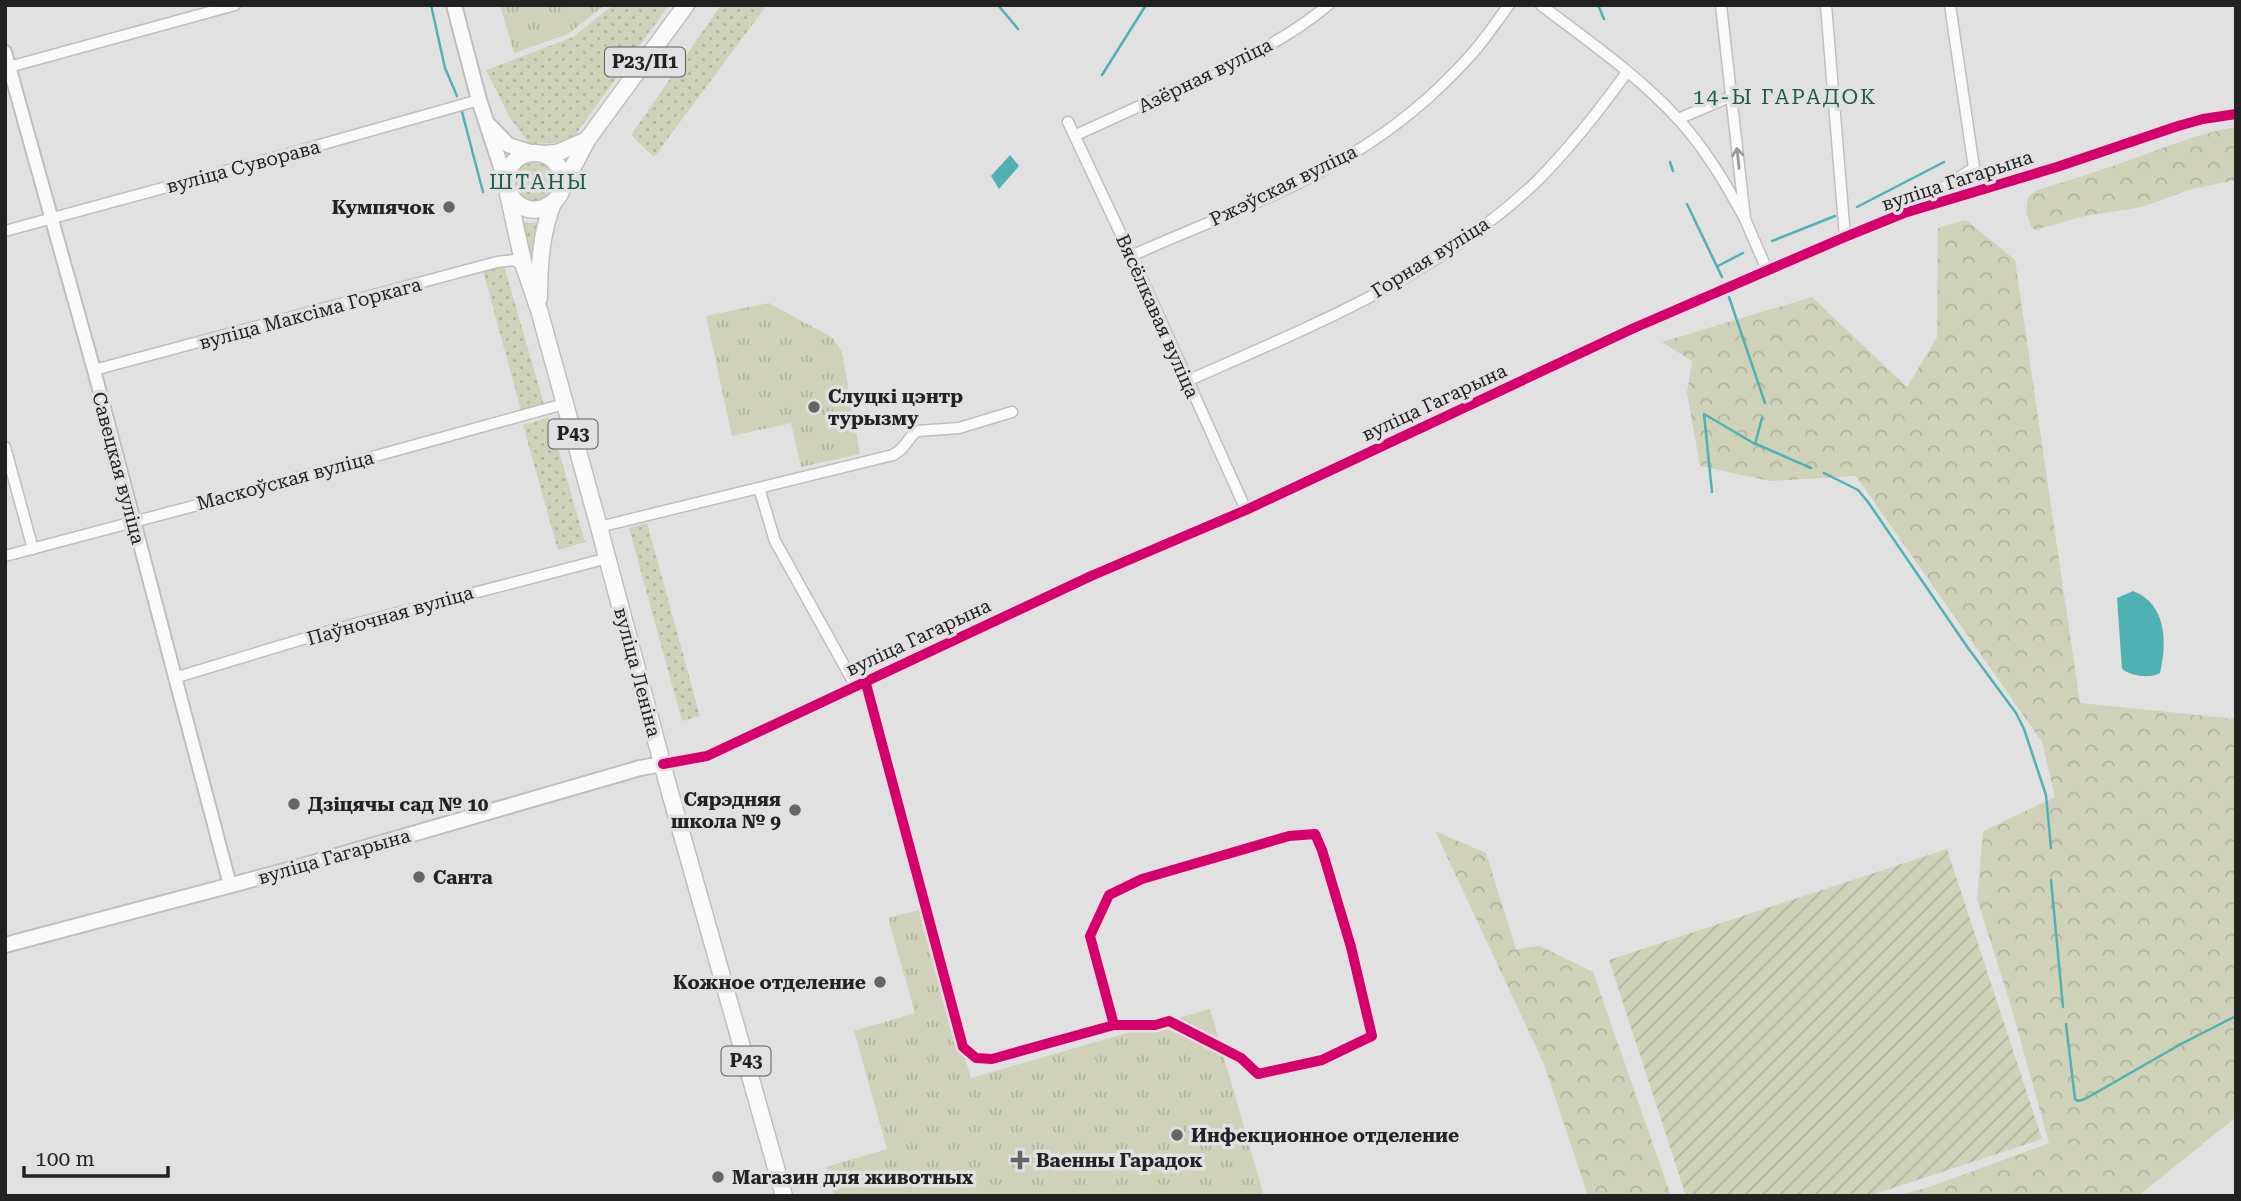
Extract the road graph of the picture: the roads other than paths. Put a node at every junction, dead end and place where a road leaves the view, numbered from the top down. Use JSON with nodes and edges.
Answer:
{"nodes":[{"id":1,"x":235,"y":5,"type":"edge"},
{"id":2,"x":454,"y":5,"type":"edge"},
{"id":3,"x":686,"y":5,"type":"edge"},
{"id":4,"x":1328,"y":5,"type":"edge"},
{"id":5,"x":1509,"y":5,"type":"edge"},
{"id":6,"x":1541,"y":5,"type":"edge"},
{"id":7,"x":1721,"y":5,"type":"edge"},
{"id":8,"x":1826,"y":5,"type":"edge"},
{"id":9,"x":1950,"y":5,"type":"edge"},
{"id":10,"x":5,"y":52,"type":"edge"},
{"id":11,"x":9,"y":67,"type":"junction"},
{"id":12,"x":1627,"y":72,"type":"junction"},
{"id":13,"x":1732,"y":96,"type":"junction"},
{"id":14,"x":480,"y":100,"type":"junction"},
{"id":15,"x":2236,"y":114,"type":"edge"},
{"id":16,"x":1678,"y":119,"type":"junction"},
{"id":17,"x":486,"y":122,"type":"junction"},
{"id":18,"x":1068,"y":122,"type":"dead end"},
{"id":19,"x":1076,"y":135,"type":"junction"},
{"id":20,"x":587,"y":140,"type":"junction"},
{"id":21,"x":538,"y":153,"type":"junction"},
{"id":22,"x":506,"y":186,"type":"junction"},
{"id":23,"x":562,"y":188,"type":"junction"},
{"id":24,"x":553,"y":203,"type":"junction"},
{"id":25,"x":1904,"y":213,"type":"junction"},
{"id":26,"x":51,"y":219,"type":"junction"},
{"id":27,"x":1745,"y":219,"type":"junction"},
{"id":28,"x":5,"y":231,"type":"edge"},
{"id":29,"x":1845,"y":237,"type":"junction"},
{"id":30,"x":1131,"y":256,"type":"junction"},
{"id":31,"x":531,"y":267,"type":"junction"},
{"id":32,"x":1766,"y":270,"type":"junction"},
{"id":33,"x":94,"y":370,"type":"junction"},
{"id":34,"x":1187,"y":381,"type":"junction"},
{"id":35,"x":564,"y":404,"type":"junction"},
{"id":36,"x":1012,"y":412,"type":"dead end"},
{"id":37,"x":5,"y":447,"type":"edge"},
{"id":38,"x":759,"y":488,"type":"junction"},
{"id":39,"x":1246,"y":510,"type":"junction"},
{"id":40,"x":133,"y":522,"type":"junction"},
{"id":41,"x":599,"y":527,"type":"junction"},
{"id":42,"x":33,"y":548,"type":"junction"},
{"id":43,"x":5,"y":555,"type":"edge"},
{"id":44,"x":608,"y":558,"type":"junction"},
{"id":45,"x":174,"y":678,"type":"junction"},
{"id":46,"x":865,"y":680,"type":"junction"},
{"id":47,"x":855,"y":685,"type":"junction"},
{"id":48,"x":663,"y":764,"type":"junction"},
{"id":49,"x":230,"y":886,"type":"junction"},
{"id":50,"x":5,"y":945,"type":"edge"},
{"id":51,"x":1114,"y":1025,"type":"junction"},
{"id":52,"x":783,"y":1196,"type":"edge"}],
"edges":[{"from":1,"to":11,"type":"street"},
{"from":2,"to":14,"type":"main road","name":"вуліца Леніна","number":"Р43"},
{"from":3,"to":20,"type":"main road","number":"Р23/П1"},
{"from":4,"to":19,"type":"street","name":"Азёрная вуліца"},
{"from":5,"to":30,"type":"street","name":"Ржэўская вуліца"},
{"from":6,"to":12,"type":"street"},
{"from":7,"to":13,"type":"street"},
{"from":8,"to":29,"type":"street"},
{"from":9,"to":25,"type":"street"},
{"from":10,"to":11,"type":"street","name":"Савецкая вуліца"},
{"from":11,"to":26,"type":"street","name":"Савецкая вуліца"},
{"from":12,"to":16,"type":"street"},
{"from":12,"to":34,"type":"street","name":"Горная вуліца"},
{"from":13,"to":16,"type":"street"},
{"from":27,"to":13,"type":"street","one_way":true},
{"from":14,"to":17,"type":"main road","name":"вуліца Леніна","number":"Р43"},
{"from":14,"to":26,"type":"street","name":"вуліца Суворава"},
{"from":15,"to":25,"type":"street","name":"вуліца Гагарына"},
{"from":16,"to":27,"type":"street"},
{"from":17,"to":21,"type":"main road"},
{"from":17,"to":22,"type":"main road","name":"вуліца Леніна","number":"Р43"},
{"from":18,"to":19,"type":"street","name":"Вясёлкавая вуліца"},
{"from":19,"to":30,"type":"street","name":"Вясёлкавая вуліца"},
{"from":20,"to":21,"type":"main road"},
{"from":20,"to":23,"type":"main road","number":"Р23/П1"},
{"from":21,"to":22,"type":"main road"},
{"from":21,"to":23,"type":"main road"},
{"from":22,"to":24,"type":"main road"},
{"from":22,"to":31,"type":"main road","name":"вуліца Леніна","number":"Р43"},
{"from":23,"to":24,"type":"main road","number":"Р43"},
{"from":24,"to":31,"type":"main road","name":"вуліца Леніна","number":"Р43"},
{"from":25,"to":29,"type":"street","name":"вуліца Гагарына"},
{"from":26,"to":28,"type":"street","name":"вуліца Суворава"},
{"from":26,"to":33,"type":"street","name":"Савецкая вуліца"},
{"from":27,"to":32,"type":"street"},
{"from":29,"to":32,"type":"street","name":"вуліца Гагарына"},
{"from":30,"to":34,"type":"street","name":"Вясёлкавая вуліца"},
{"from":31,"to":33,"type":"street","name":"вуліца Максіма Горкага"},
{"from":31,"to":35,"type":"main road","name":"вуліца Леніна","number":"Р43"},
{"from":32,"to":39,"type":"street","name":"вуліца Гагарына"},
{"from":33,"to":40,"type":"street","name":"Савецкая вуліца"},
{"from":34,"to":39,"type":"street","name":"Вясёлкавая вуліца"},
{"from":35,"to":40,"type":"street","name":"Маскоўская вуліца"},
{"from":35,"to":41,"type":"main road","name":"вуліца Леніна","number":"Р43"},
{"from":36,"to":38,"type":"street"},
{"from":37,"to":42,"type":"street"},
{"from":38,"to":41,"type":"street"},
{"from":38,"to":47,"type":"street","name":"вуліца Гагарына"},
{"from":39,"to":46,"type":"street","name":"вуліца Гагарына"},
{"from":40,"to":42,"type":"street","name":"Маскоўская вуліца"},
{"from":40,"to":45,"type":"street","name":"Савецкая вуліца"},
{"from":41,"to":44,"type":"main road","name":"вуліца Леніна","number":"Р43"},
{"from":42,"to":43,"type":"street","name":"Маскоўская вуліца"},
{"from":44,"to":45,"type":"street","name":"Паўночная вуліца"},
{"from":44,"to":48,"type":"main road","name":"вуліца Леніна","number":"Р43"},
{"from":45,"to":49,"type":"street","name":"Савецкая вуліца"},
{"from":46,"to":47,"type":"street","name":"вуліца Гагарына"},
{"from":46,"to":51,"type":"street"},
{"from":47,"to":48,"type":"street","name":"вуліца Гагарына"},
{"from":48,"to":49,"type":"main road","name":"вуліца Гагарына"},
{"from":48,"to":52,"type":"main road","name":"вуліца Леніна","number":"Р43"},
{"from":49,"to":50,"type":"main road","name":"вуліца Гагарына"},
{"from":51,"to":51,"type":"street"}]}
